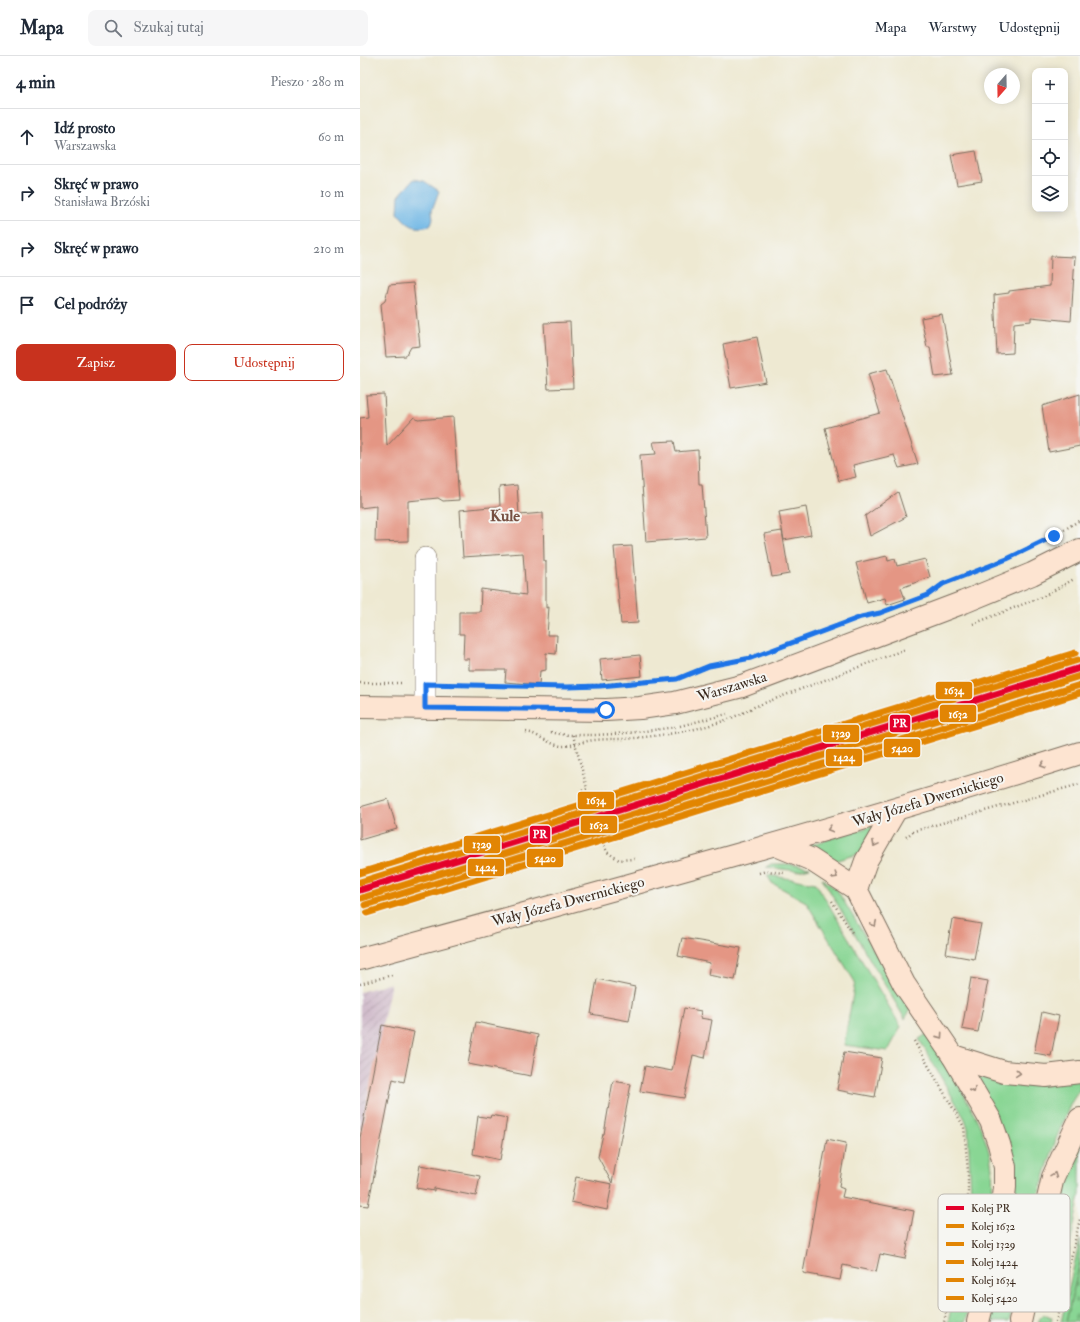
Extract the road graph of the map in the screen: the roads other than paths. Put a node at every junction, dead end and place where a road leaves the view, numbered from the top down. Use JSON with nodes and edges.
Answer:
{"nodes":[{"id":1,"x":1080,"y":550,"type":"edge"},
{"id":2,"x":425,"y":558,"type":"dead end"},
{"id":3,"x":360,"y":707,"type":"edge"},
{"id":4,"x":425,"y":708,"type":"junction"},
{"id":5,"x":1080,"y":754,"type":"edge"},
{"id":6,"x":895,"y":811,"type":"junction"},
{"id":7,"x":776,"y":845,"type":"junction"},
{"id":8,"x":856,"y":889,"type":"junction"},
{"id":9,"x":360,"y":959,"type":"edge"},
{"id":10,"x":953,"y":1056,"type":"junction"},
{"id":11,"x":1080,"y":1072,"type":"edge"},
{"id":12,"x":1080,"y":1119,"type":"edge"},
{"id":13,"x":1004,"y":1194,"type":"edge"},
{"id":14,"x":1049,"y":1194,"type":"edge"},
{"id":15,"x":981,"y":1312,"type":"edge"},
{"id":16,"x":1022,"y":1312,"type":"edge"},
{"id":17,"x":978,"y":1322,"type":"edge"},
{"id":18,"x":1020,"y":1322,"type":"edge"}],
"edges":[{"from":1,"to":4,"type":"street","name":"Warszawska"},
{"from":2,"to":4,"type":"street"},
{"from":3,"to":4,"type":"street","name":"Warszawska"},
{"from":5,"to":6,"type":"street","name":"Wały Józefa Dwernickiego","one_way":true},
{"from":6,"to":7,"type":"street","name":"Wały Józefa Dwernickiego","one_way":true},
{"from":6,"to":8,"type":"street","one_way":true},
{"from":7,"to":8,"type":"street","one_way":true},
{"from":7,"to":9,"type":"street","name":"Wały Józefa Dwernickiego"},
{"from":8,"to":10,"type":"street","one_way":true},
{"from":10,"to":11,"type":"street","one_way":true},
{"from":10,"to":13,"type":"street","one_way":true},
{"from":14,"to":12,"type":"street","one_way":true},
{"from":15,"to":17,"type":"street","one_way":true},
{"from":18,"to":16,"type":"street","one_way":true}]}
